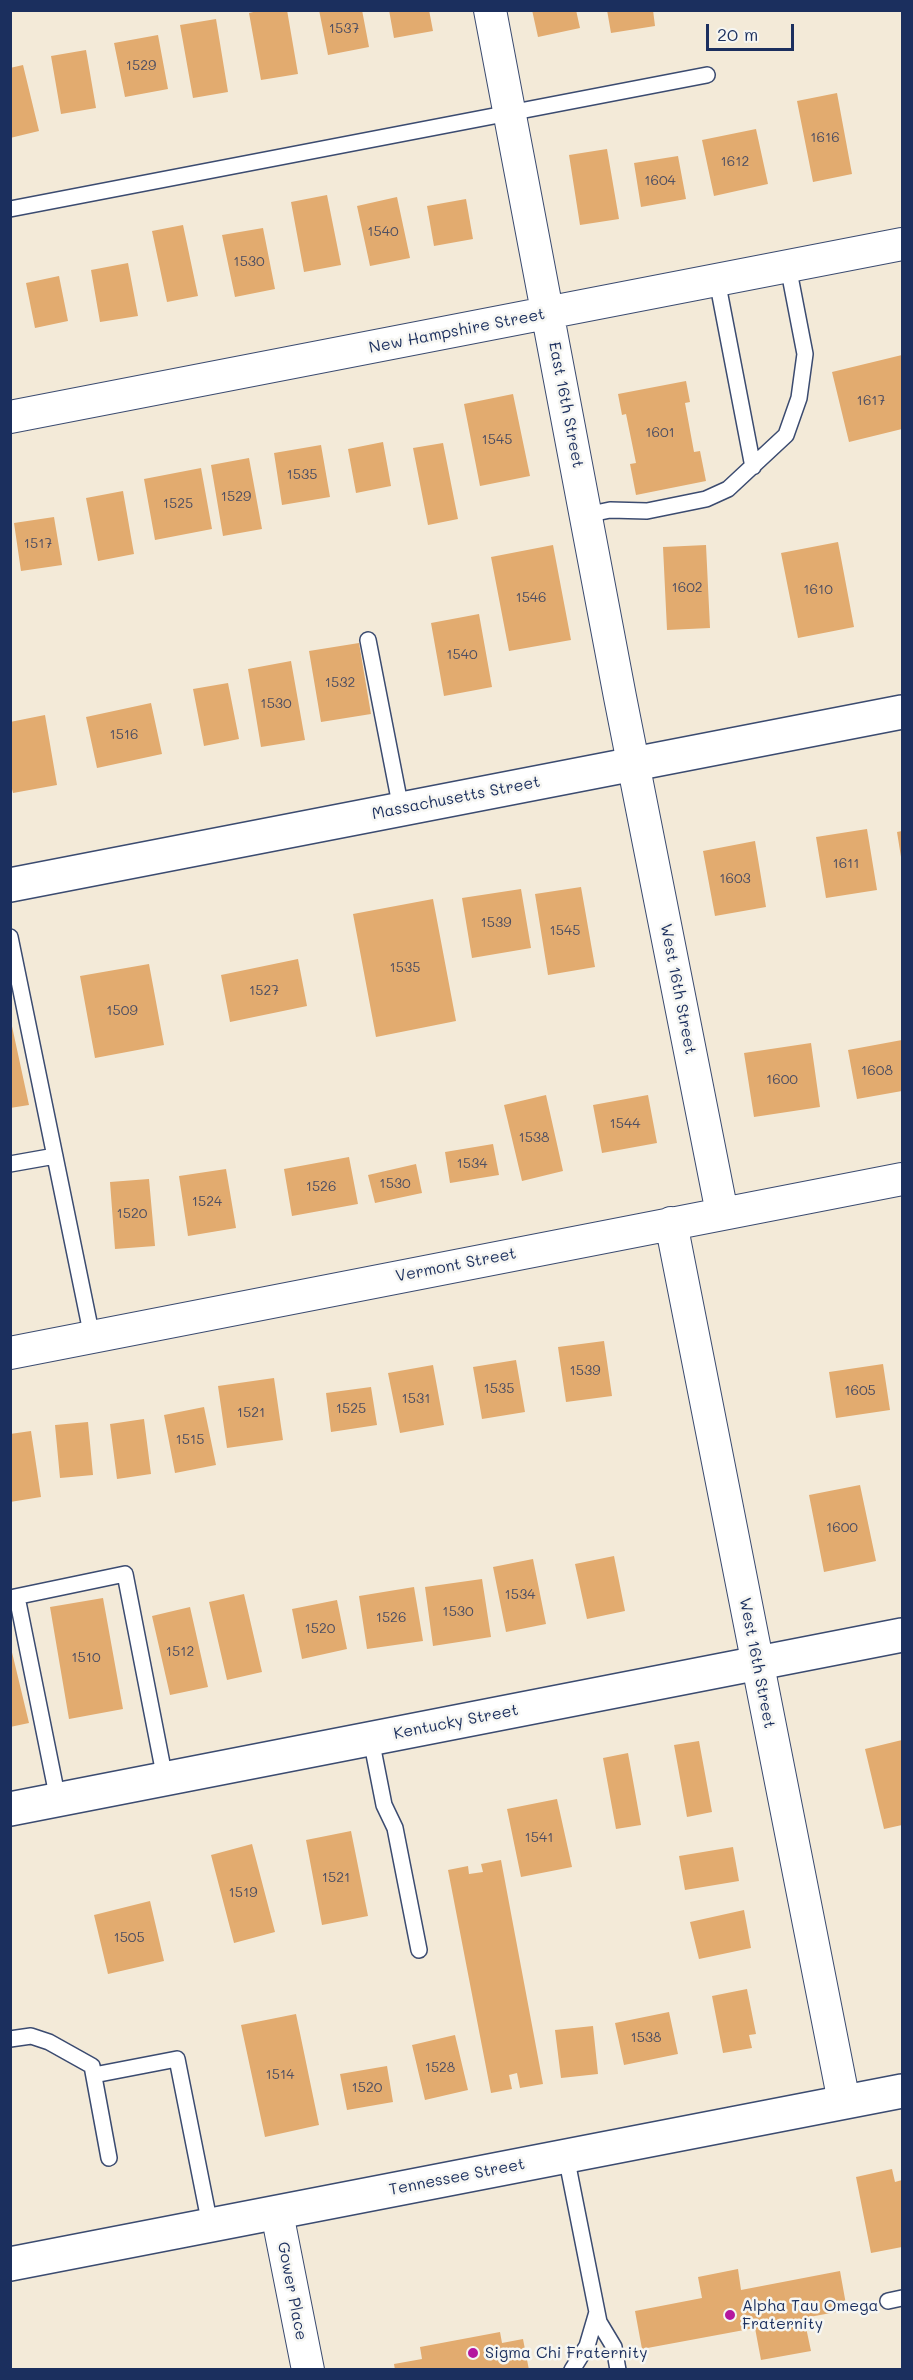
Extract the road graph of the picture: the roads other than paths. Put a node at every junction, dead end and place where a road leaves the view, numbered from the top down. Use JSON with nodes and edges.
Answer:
{"nodes":[{"id":1,"x":490,"y":10,"type":"edge"},
{"id":2,"x":706,"y":75,"type":"dead end"},
{"id":3,"x":510,"y":113,"type":"junction"},
{"id":4,"x":10,"y":209,"type":"edge"},
{"id":5,"x":903,"y":244,"type":"edge"},
{"id":6,"x":788,"y":266,"type":"junction"},
{"id":7,"x":717,"y":280,"type":"junction"},
{"id":8,"x":549,"y":313,"type":"junction"},
{"id":9,"x":10,"y":417,"type":"edge"},
{"id":10,"x":753,"y":467,"type":"junction"},
{"id":11,"x":586,"y":515,"type":"junction"},
{"id":12,"x":368,"y":640,"type":"dead end"},
{"id":13,"x":903,"y":712,"type":"edge"},
{"id":14,"x":634,"y":764,"type":"junction"},
{"id":15,"x":401,"y":809,"type":"junction"},
{"id":16,"x":10,"y":885,"type":"edge"},
{"id":17,"x":10,"y":937,"type":"edge"},
{"id":18,"x":55,"y":1156,"type":"junction"},
{"id":19,"x":10,"y":1164,"type":"edge"},
{"id":20,"x":903,"y":1179,"type":"edge"},
{"id":21,"x":722,"y":1213,"type":"junction"},
{"id":22,"x":671,"y":1223,"type":"junction"},
{"id":23,"x":92,"y":1336,"type":"junction"},
{"id":24,"x":10,"y":1353,"type":"edge"},
{"id":25,"x":14,"y":1598,"type":"edge"},
{"id":26,"x":903,"y":1635,"type":"edge"},
{"id":27,"x":758,"y":1663,"type":"junction"},
{"id":28,"x":371,"y":1739,"type":"junction"},
{"id":29,"x":165,"y":1779,"type":"junction"},
{"id":30,"x":58,"y":1800,"type":"junction"},
{"id":31,"x":10,"y":1809,"type":"edge"},
{"id":32,"x":419,"y":1950,"type":"dead end"},
{"id":33,"x":10,"y":2040,"type":"edge"},
{"id":34,"x":94,"y":2075,"type":"junction"},
{"id":35,"x":903,"y":2091,"type":"edge"},
{"id":36,"x":844,"y":2102,"type":"junction"},
{"id":37,"x":566,"y":2156,"type":"junction"},
{"id":38,"x":110,"y":2158,"type":"dead end"},
{"id":39,"x":277,"y":2213,"type":"junction"},
{"id":40,"x":210,"y":2225,"type":"junction"},
{"id":41,"x":10,"y":2264,"type":"edge"},
{"id":42,"x":597,"y":2312,"type":"junction"},
{"id":43,"x":619,"y":2369,"type":"edge"},
{"id":44,"x":308,"y":2370,"type":"edge"},
{"id":45,"x":572,"y":2370,"type":"edge"}],
"edges":[{"from":1,"to":3,"type":"street","name":"East 16th Street"},
{"from":2,"to":3,"type":"lane"},
{"from":3,"to":4,"type":"lane"},
{"from":3,"to":8,"type":"street","name":"East 16th Street"},
{"from":5,"to":6,"type":"street","name":"New Hampshire Street"},
{"from":6,"to":7,"type":"street","name":"New Hampshire Street"},
{"from":6,"to":10,"type":"lane"},
{"from":7,"to":8,"type":"street","name":"New Hampshire Street"},
{"from":7,"to":10,"type":"lane"},
{"from":8,"to":9,"type":"street","name":"New Hampshire Street"},
{"from":8,"to":11,"type":"street","name":"East 16th Street"},
{"from":10,"to":11,"type":"lane"},
{"from":11,"to":14,"type":"street","name":"East 16th Street"},
{"from":12,"to":15,"type":"lane"},
{"from":13,"to":14,"type":"main road","name":"Massachusetts Street"},
{"from":14,"to":15,"type":"main road","name":"Massachusetts Street"},
{"from":14,"to":21,"type":"street","name":"West 16th Street"},
{"from":15,"to":16,"type":"main road","name":"Massachusetts Street"},
{"from":17,"to":18,"type":"lane"},
{"from":18,"to":19,"type":"lane"},
{"from":18,"to":23,"type":"lane"},
{"from":20,"to":21,"type":"street","name":"Vermont Street"},
{"from":21,"to":22,"type":"street","name":"Vermont Street"},
{"from":22,"to":23,"type":"street","name":"Vermont Street"},
{"from":22,"to":27,"type":"street","name":"West 16th Street"},
{"from":23,"to":24,"type":"street","name":"Vermont Street"},
{"from":25,"to":29,"type":"lane"},
{"from":25,"to":30,"type":"lane"},
{"from":26,"to":27,"type":"main road","name":"Kentucky Street"},
{"from":27,"to":28,"type":"main road","name":"Kentucky Street"},
{"from":27,"to":36,"type":"street","name":"West 16th Street"},
{"from":28,"to":29,"type":"main road","name":"Kentucky Street"},
{"from":28,"to":32,"type":"lane"},
{"from":29,"to":30,"type":"main road","name":"Kentucky Street"},
{"from":30,"to":31,"type":"main road","name":"Kentucky Street"},
{"from":33,"to":34,"type":"lane"},
{"from":34,"to":38,"type":"lane"},
{"from":34,"to":40,"type":"lane"},
{"from":35,"to":36,"type":"main road","name":"Tennessee Street"},
{"from":36,"to":37,"type":"main road","name":"Tennessee Street"},
{"from":37,"to":39,"type":"main road","name":"Tennessee Street"},
{"from":37,"to":42,"type":"lane"},
{"from":39,"to":40,"type":"main road","name":"Tennessee Street"},
{"from":39,"to":44,"type":"street","name":"Gower Place"},
{"from":40,"to":41,"type":"main road","name":"Tennessee Street"},
{"from":42,"to":43,"type":"lane"},
{"from":42,"to":45,"type":"lane"}]}
